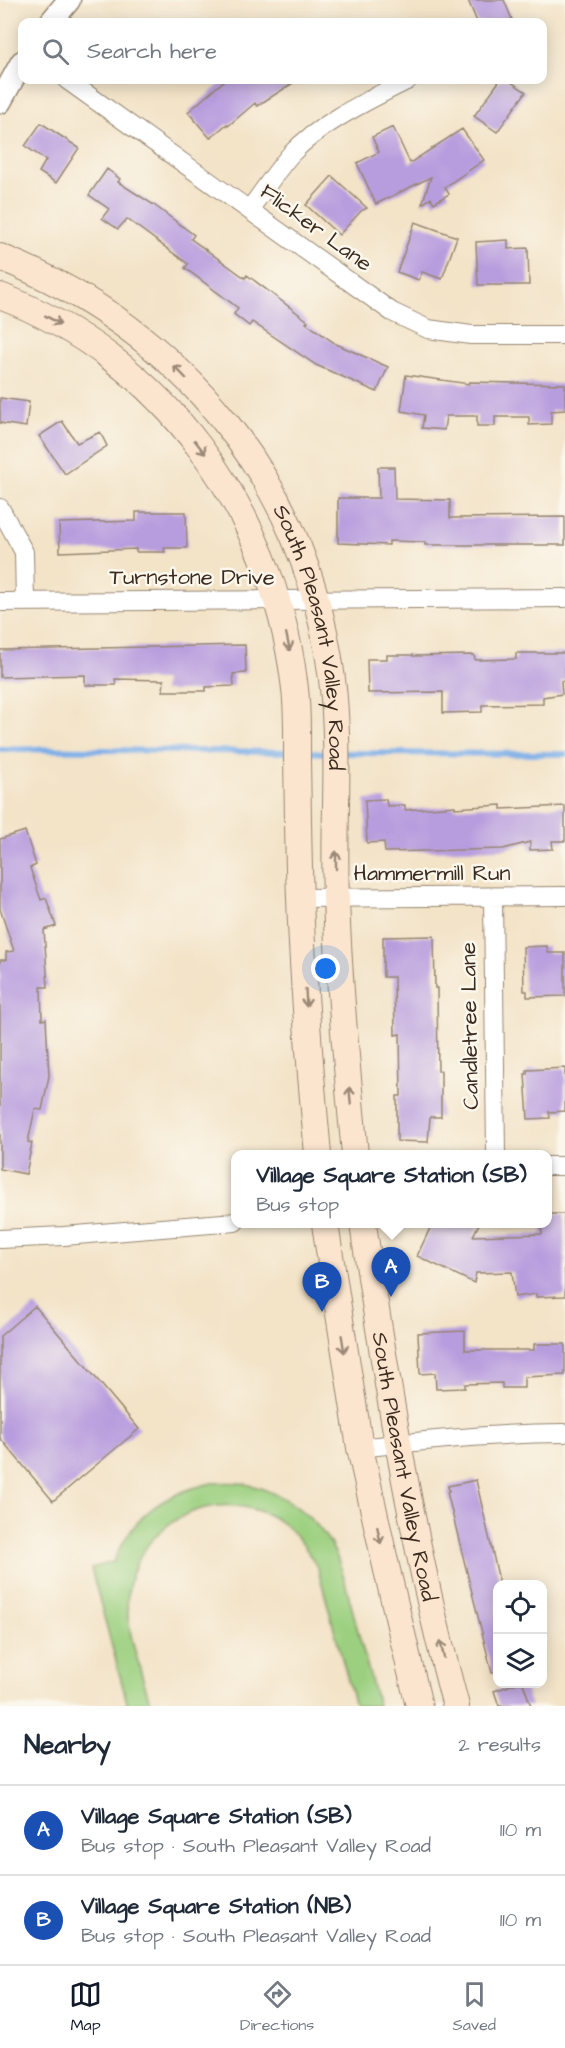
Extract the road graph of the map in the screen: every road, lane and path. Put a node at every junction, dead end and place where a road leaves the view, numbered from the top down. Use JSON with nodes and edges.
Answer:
{"nodes":[{"id":1,"x":69,"y":0,"type":"edge"},
{"id":2,"x":54,"y":18,"type":"edge"},
{"id":3,"x":18,"y":69,"type":"edge"},
{"id":4,"x":73,"y":84,"type":"edge"},
{"id":5,"x":401,"y":84,"type":"edge"},
{"id":6,"x":0,"y":102,"type":"edge"},
{"id":7,"x":249,"y":210,"type":"junction"},
{"id":8,"x":0,"y":256,"type":"edge"},
{"id":9,"x":0,"y":296,"type":"edge"},
{"id":10,"x":565,"y":335,"type":"edge"},
{"id":11,"x":0,"y":508,"type":"edge"},
{"id":12,"x":565,"y":598,"type":"edge"},
{"id":13,"x":278,"y":600,"type":"junction"},
{"id":14,"x":316,"y":600,"type":"junction"},
{"id":15,"x":0,"y":602,"type":"edge"},
{"id":16,"x":26,"y":602,"type":"junction"},
{"id":17,"x":565,"y":896,"type":"edge"},
{"id":18,"x":493,"y":897,"type":"junction"},
{"id":19,"x":300,"y":898,"type":"junction"},
{"id":20,"x":336,"y":898,"type":"junction"},
{"id":21,"x":318,"y":1150,"type":"edge"},
{"id":22,"x":355,"y":1150,"type":"edge"},
{"id":23,"x":496,"y":1150,"type":"edge"},
{"id":24,"x":231,"y":1222,"type":"edge"},
{"id":25,"x":327,"y":1228,"type":"edge"},
{"id":26,"x":364,"y":1228,"type":"edge"},
{"id":27,"x":0,"y":1239,"type":"edge"},
{"id":28,"x":565,"y":1433,"type":"edge"},
{"id":29,"x":397,"y":1443,"type":"junction"},
{"id":30,"x":360,"y":1448,"type":"junction"},
{"id":31,"x":419,"y":1706,"type":"edge"},
{"id":32,"x":456,"y":1706,"type":"edge"}],
"edges":[{"from":1,"to":2,"type":"street"},
{"from":3,"to":6,"type":"street"},
{"from":4,"to":7,"type":"street","name":"Flicker Lane"},
{"from":5,"to":7,"type":"street"},
{"from":7,"to":10,"type":"street","name":"Flicker Lane"},
{"from":14,"to":8,"type":"main road","name":"South Pleasant Valley Road","one_way":true},
{"from":9,"to":13,"type":"main road","name":"South Pleasant Valley Road","one_way":true},
{"from":11,"to":16,"type":"street"},
{"from":12,"to":14,"type":"street","name":"Turnstone Drive"},
{"from":13,"to":14,"type":"street","name":"Turnstone Drive"},
{"from":13,"to":16,"type":"street","name":"Turnstone Drive"},
{"from":13,"to":19,"type":"main road","name":"South Pleasant Valley Road","one_way":true},
{"from":20,"to":14,"type":"main road","name":"South Pleasant Valley Road","one_way":true},
{"from":15,"to":16,"type":"street","name":"Turnstone Drive"},
{"from":17,"to":18,"type":"street","name":"Hammermill Run"},
{"from":18,"to":20,"type":"street","name":"Hammermill Run"},
{"from":18,"to":23,"type":"street","name":"Candletree Lane"},
{"from":19,"to":20,"type":"street","name":"Hammermill Run"},
{"from":19,"to":21,"type":"main road","name":"South Pleasant Valley Road","one_way":true},
{"from":22,"to":20,"type":"main road","name":"South Pleasant Valley Road","one_way":true},
{"from":24,"to":27,"type":"street"},
{"from":25,"to":30,"type":"main road","name":"South Pleasant Valley Road","one_way":true},
{"from":26,"to":29,"type":"main road","name":"South Pleasant Valley Road"},
{"from":28,"to":29,"type":"street"},
{"from":29,"to":30,"type":"street"},
{"from":32,"to":29,"type":"main road","name":"South Pleasant Valley Road","one_way":true},
{"from":30,"to":31,"type":"main road","name":"South Pleasant Valley Road","one_way":true}]}
